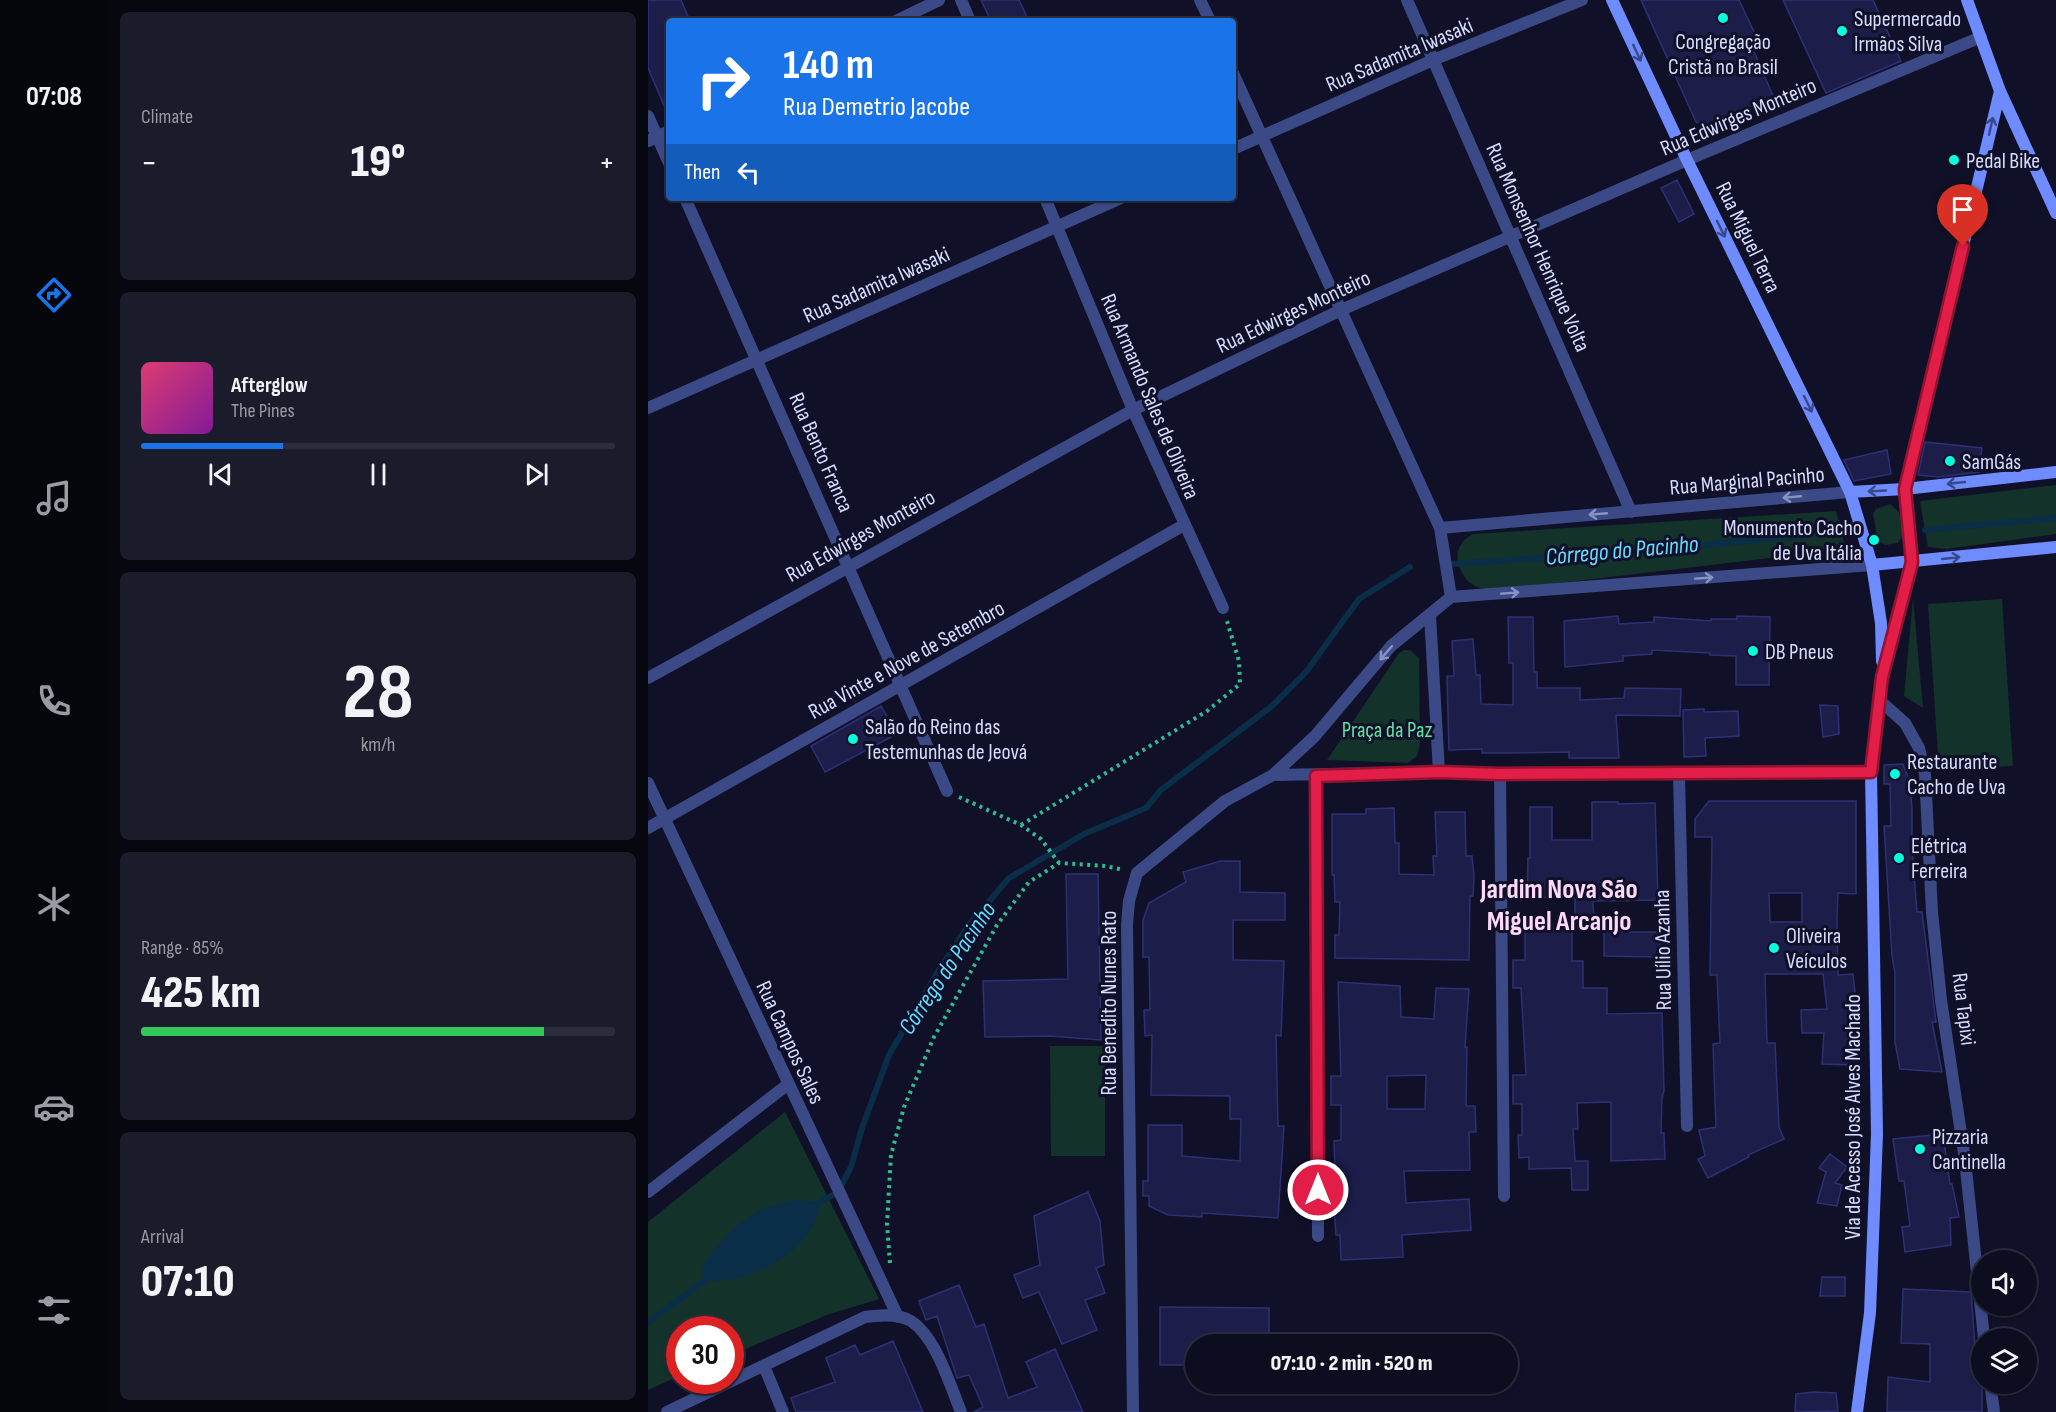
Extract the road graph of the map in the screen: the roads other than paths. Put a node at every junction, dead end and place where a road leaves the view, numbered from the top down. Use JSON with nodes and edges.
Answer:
{"nodes":[{"id":1,"x":939,"y":0,"type":"edge"},
{"id":2,"x":961,"y":0,"type":"edge"},
{"id":3,"x":1200,"y":0,"type":"edge"},
{"id":4,"x":1407,"y":0,"type":"edge"},
{"id":5,"x":1582,"y":0,"type":"edge"},
{"id":6,"x":1612,"y":0,"type":"edge"},
{"id":7,"x":1967,"y":0,"type":"edge"},
{"id":8,"x":902,"y":18,"type":"edge"},
{"id":9,"x":968,"y":18,"type":"edge"},
{"id":10,"x":1209,"y":18,"type":"edge"},
{"id":11,"x":1982,"y":37,"type":"junction"},
{"id":12,"x":1433,"y":60,"type":"junction"},
{"id":13,"x":1236,"y":80,"type":"edge"},
{"id":14,"x":2000,"y":91,"type":"junction"},
{"id":15,"x":648,"y":116,"type":"edge"},
{"id":16,"x":1261,"y":136,"type":"junction"},
{"id":17,"x":653,"y":139,"type":"edge"},
{"id":18,"x":1236,"y":148,"type":"edge"},
{"id":19,"x":666,"y":158,"type":"edge"},
{"id":20,"x":1687,"y":160,"type":"junction"},
{"id":21,"x":686,"y":201,"type":"edge"},
{"id":22,"x":1046,"y":201,"type":"edge"},
{"id":23,"x":1114,"y":201,"type":"edge"},
{"id":24,"x":2056,"y":213,"type":"edge"},
{"id":25,"x":1057,"y":226,"type":"junction"},
{"id":26,"x":1511,"y":235,"type":"junction"},
{"id":27,"x":1341,"y":310,"type":"junction"},
{"id":28,"x":758,"y":360,"type":"junction"},
{"id":29,"x":648,"y":408,"type":"edge"},
{"id":30,"x":1133,"y":410,"type":"junction"},
{"id":31,"x":2056,"y":472,"type":"edge"},
{"id":32,"x":1905,"y":489,"type":"junction"},
{"id":33,"x":1850,"y":492,"type":"junction"},
{"id":34,"x":1631,"y":512,"type":"junction"},
{"id":35,"x":1184,"y":525,"type":"junction"},
{"id":36,"x":1440,"y":528,"type":"junction"},
{"id":37,"x":2056,"y":547,"type":"edge"},
{"id":38,"x":1912,"y":557,"type":"junction"},
{"id":39,"x":848,"y":565,"type":"junction"},
{"id":40,"x":1872,"y":565,"type":"junction"},
{"id":41,"x":1451,"y":597,"type":"junction"},
{"id":42,"x":1223,"y":608,"type":"road end"},
{"id":43,"x":1430,"y":615,"type":"junction"},
{"id":44,"x":1882,"y":677,"type":"junction"},
{"id":45,"x":648,"y":678,"type":"edge"},
{"id":46,"x":901,"y":686,"type":"junction"},
{"id":47,"x":1879,"y":700,"type":"junction"},
{"id":48,"x":1439,"y":772,"type":"junction"},
{"id":49,"x":1871,"y":772,"type":"junction"},
{"id":50,"x":1500,"y":774,"type":"junction"},
{"id":51,"x":1680,"y":774,"type":"junction"},
{"id":52,"x":1273,"y":775,"type":"junction"},
{"id":53,"x":1316,"y":776,"type":"junction"},
{"id":54,"x":648,"y":783,"type":"edge"},
{"id":55,"x":947,"y":791,"type":"road end"},
{"id":56,"x":664,"y":819,"type":"junction"},
{"id":57,"x":648,"y":828,"type":"edge"},
{"id":58,"x":787,"y":1085,"type":"junction"},
{"id":59,"x":1688,"y":1126,"type":"dead end"},
{"id":60,"x":648,"y":1192,"type":"edge"},
{"id":61,"x":1504,"y":1196,"type":"dead end"},
{"id":62,"x":1318,"y":1236,"type":"dead end"},
{"id":63,"x":898,"y":1317,"type":"junction"},
{"id":64,"x":1983,"y":1328,"type":"edge"},
{"id":65,"x":764,"y":1366,"type":"junction"},
{"id":66,"x":1992,"y":1394,"type":"edge"},
{"id":67,"x":668,"y":1412,"type":"edge"},
{"id":68,"x":783,"y":1412,"type":"edge"},
{"id":69,"x":961,"y":1412,"type":"edge"},
{"id":70,"x":1133,"y":1412,"type":"edge"},
{"id":71,"x":1857,"y":1412,"type":"edge"},
{"id":72,"x":1994,"y":1412,"type":"edge"}],
"edges":[{"from":1,"to":8,"type":"street"},
{"from":2,"to":9,"type":"street"},
{"from":3,"to":10,"type":"street"},
{"from":4,"to":12,"type":"street","name":"Rua Monsenhor Henrique Volta"},
{"from":5,"to":12,"type":"street","name":"Rua Sadamita Iwasaki"},
{"from":6,"to":20,"type":"main road","name":"Rua Miguel Terra","one_way":true},
{"from":7,"to":11,"type":"main road"},
{"from":11,"to":14,"type":"main road"},
{"from":11,"to":20,"type":"street","name":"Rua Edwirges Monteiro"},
{"from":12,"to":16,"type":"street","name":"Rua Sadamita Iwasaki"},
{"from":12,"to":26,"type":"street","name":"Rua Monsenhor Henrique Volta"},
{"from":13,"to":16,"type":"street"},
{"from":14,"to":24,"type":"main road"},
{"from":32,"to":14,"type":"main road","one_way":true},
{"from":15,"to":17,"type":"street"},
{"from":16,"to":18,"type":"street","name":"Rua Sadamita Iwasaki"},
{"from":16,"to":27,"type":"street"},
{"from":17,"to":19,"type":"street"},
{"from":20,"to":26,"type":"street","name":"Rua Edwirges Monteiro"},
{"from":20,"to":33,"type":"main road","name":"Rua Miguel Terra","one_way":true},
{"from":21,"to":28,"type":"street","name":"Rua Bento Franca"},
{"from":22,"to":25,"type":"street","name":"Rua Armando Sales de Oliveira"},
{"from":23,"to":25,"type":"street","name":"Rua Sadamita Iwasaki"},
{"from":25,"to":28,"type":"street","name":"Rua Sadamita Iwasaki"},
{"from":25,"to":30,"type":"street","name":"Rua Armando Sales de Oliveira"},
{"from":26,"to":27,"type":"street","name":"Rua Edwirges Monteiro"},
{"from":26,"to":34,"type":"street","name":"Rua Monsenhor Henrique Volta"},
{"from":27,"to":30,"type":"street","name":"Rua Edwirges Monteiro"},
{"from":27,"to":36,"type":"street"},
{"from":28,"to":29,"type":"street","name":"Rua Sadamita Iwasaki"},
{"from":28,"to":39,"type":"street","name":"Rua Bento Franca"},
{"from":30,"to":35,"type":"street","name":"Rua Armando Sales de Oliveira"},
{"from":30,"to":39,"type":"street","name":"Rua Edwirges Monteiro"},
{"from":31,"to":32,"type":"main road","name":"Rua Marginal Pacinho","one_way":true},
{"from":32,"to":33,"type":"main road","name":"Rua Marginal Pacinho","one_way":true},
{"from":32,"to":38,"type":"main road"},
{"from":33,"to":34,"type":"street","name":"Rua Marginal Pacinho","one_way":true},
{"from":33,"to":40,"type":"main road","name":"Rua Miguel Terra"},
{"from":34,"to":36,"type":"street","name":"Rua Marginal Pacinho","one_way":true},
{"from":35,"to":42,"type":"street","name":"Rua Armando Sales de Oliveira"},
{"from":35,"to":46,"type":"street","name":"Rua Vinte e Nove de Setembro"},
{"from":36,"to":41,"type":"street"},
{"from":38,"to":37,"type":"main road","one_way":true},
{"from":38,"to":40,"type":"main road"},
{"from":38,"to":44,"type":"main road"},
{"from":39,"to":45,"type":"street","name":"Rua Edwirges Monteiro"},
{"from":39,"to":46,"type":"street","name":"Rua Bento Franca"},
{"from":41,"to":40,"type":"street","one_way":true},
{"from":40,"to":44,"type":"main road","name":"Rua Miguel Terra"},
{"from":41,"to":43,"type":"street"},
{"from":43,"to":48,"type":"street"},
{"from":43,"to":52,"type":"street","one_way":true},
{"from":44,"to":47,"type":"main road","name":"Via de Acesso José Alves Machado"},
{"from":46,"to":55,"type":"street","name":"Rua Bento Franca"},
{"from":46,"to":56,"type":"street","name":"Rua Vinte e Nove de Setembro"},
{"from":47,"to":49,"type":"main road","name":"Via de Acesso José Alves Machado"},
{"from":47,"to":64,"type":"street","name":"Rua Tapixi"},
{"from":48,"to":50,"type":"street"},
{"from":48,"to":53,"type":"street"},
{"from":49,"to":51,"type":"street"},
{"from":49,"to":71,"type":"main road","name":"Via de Acesso José Alves Machado"},
{"from":50,"to":51,"type":"street"},
{"from":50,"to":61,"type":"street"},
{"from":51,"to":59,"type":"street","name":"Rua Uílio Azanha"},
{"from":52,"to":53,"type":"street"},
{"from":52,"to":70,"type":"street","name":"Rua Benedito Nunes Rato"},
{"from":53,"to":62,"type":"street"},
{"from":54,"to":56,"type":"street","name":"Rua Campos Sales"},
{"from":56,"to":57,"type":"street","name":"Rua Vinte e Nove de Setembro"},
{"from":56,"to":58,"type":"street","name":"Rua Campos Sales"},
{"from":58,"to":60,"type":"street"},
{"from":58,"to":63,"type":"street","name":"Rua Campos Sales"},
{"from":63,"to":65,"type":"street"},
{"from":63,"to":69,"type":"street"},
{"from":65,"to":67,"type":"street"},
{"from":65,"to":68,"type":"street"},
{"from":66,"to":72,"type":"street"}]}
